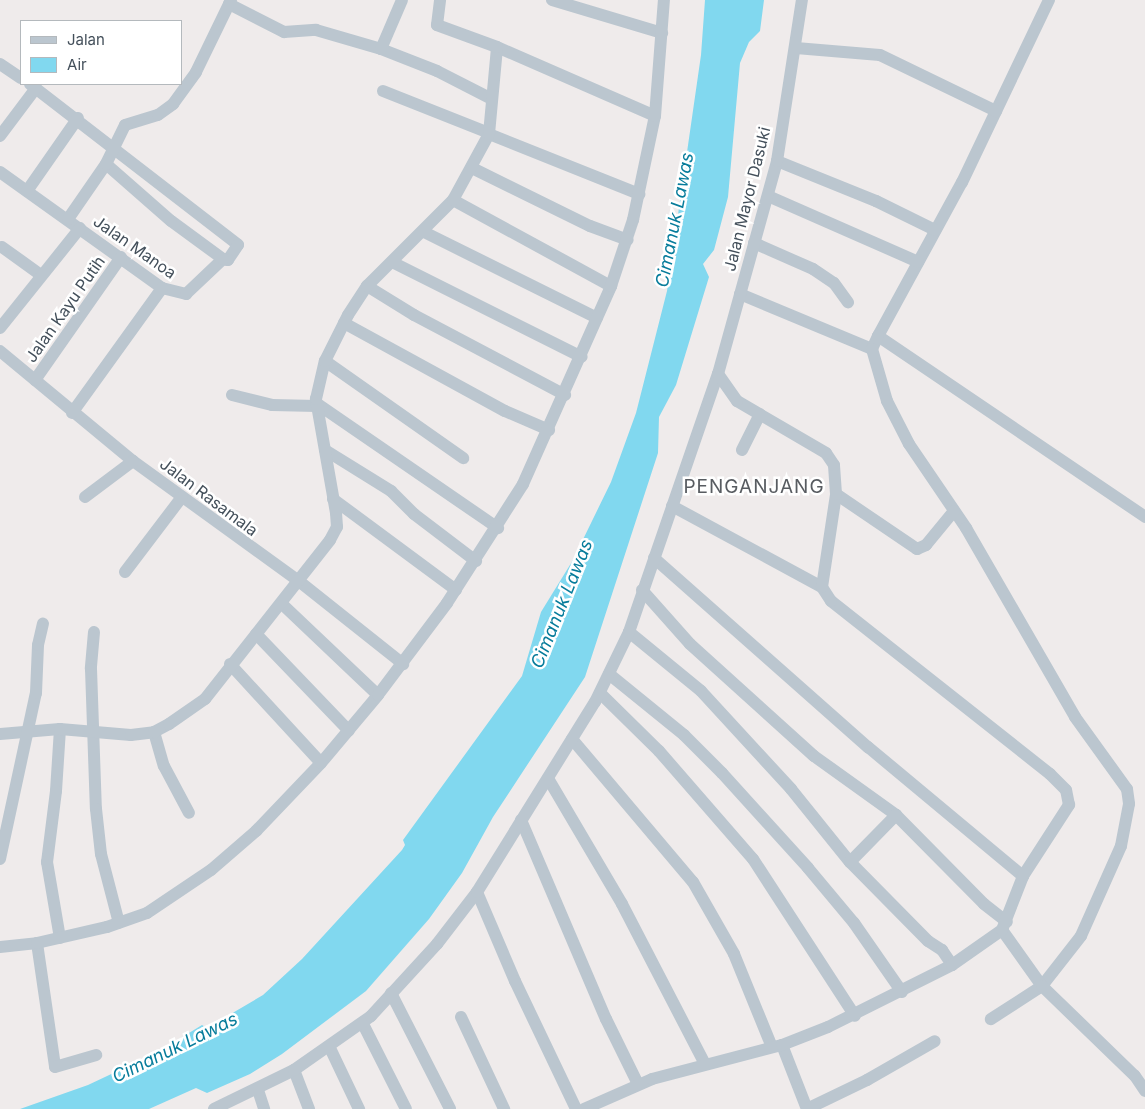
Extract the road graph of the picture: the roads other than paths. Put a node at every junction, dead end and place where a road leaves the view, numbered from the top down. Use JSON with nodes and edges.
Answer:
{"nodes":[{"id":1,"x":402,"y":0,"type":"edge"},
{"id":2,"x":440,"y":0,"type":"edge"},
{"id":3,"x":552,"y":0,"type":"edge"},
{"id":4,"x":664,"y":0,"type":"edge"},
{"id":5,"x":802,"y":0,"type":"edge"},
{"id":6,"x":1049,"y":0,"type":"edge"},
{"id":7,"x":230,"y":2,"type":"edge"},
{"id":8,"x":662,"y":33,"type":"junction"},
{"id":9,"x":497,"y":47,"type":"junction"},
{"id":10,"x":796,"y":48,"type":"junction"},
{"id":11,"x":380,"y":49,"type":"junction"},
{"id":12,"x":0,"y":64,"type":"edge"},
{"id":13,"x":20,"y":77,"type":"edge"},
{"id":14,"x":33,"y":86,"type":"edge"},
{"id":15,"x":383,"y":91,"type":"dead end"},
{"id":16,"x":490,"y":98,"type":"junction"},
{"id":17,"x":996,"y":111,"type":"junction"},
{"id":18,"x":655,"y":116,"type":"junction"},
{"id":19,"x":78,"y":118,"type":"junction"},
{"id":20,"x":489,"y":133,"type":"junction"},
{"id":21,"x":0,"y":136,"type":"edge"},
{"id":22,"x":113,"y":145,"type":"junction"},
{"id":23,"x":777,"y":161,"type":"junction"},
{"id":24,"x":106,"y":164,"type":"junction"},
{"id":25,"x":472,"y":168,"type":"junction"},
{"id":26,"x":0,"y":172,"type":"edge"},
{"id":27,"x":28,"y":191,"type":"junction"},
{"id":28,"x":639,"y":194,"type":"junction"},
{"id":29,"x":768,"y":196,"type":"junction"},
{"id":30,"x":453,"y":200,"type":"junction"},
{"id":31,"x":194,"y":212,"type":"junction"},
{"id":32,"x":68,"y":219,"type":"junction"},
{"id":33,"x":171,"y":221,"type":"junction"},
{"id":34,"x":80,"y":228,"type":"junction"},
{"id":35,"x":936,"y":230,"type":"junction"},
{"id":36,"x":424,"y":232,"type":"junction"},
{"id":37,"x":628,"y":240,"type":"junction"},
{"id":38,"x":754,"y":243,"type":"junction"},
{"id":39,"x":1,"y":248,"type":"edge"},
{"id":40,"x":121,"y":257,"type":"junction"},
{"id":41,"x":223,"y":259,"type":"junction"},
{"id":42,"x":392,"y":262,"type":"junction"},
{"id":43,"x":918,"y":262,"type":"junction"},
{"id":44,"x":41,"y":274,"type":"junction"},
{"id":45,"x":367,"y":286,"type":"junction"},
{"id":46,"x":611,"y":286,"type":"junction"},
{"id":47,"x":162,"y":288,"type":"junction"},
{"id":48,"x":741,"y":292,"type":"junction"},
{"id":49,"x":848,"y":302,"type":"dead end"},
{"id":50,"x":597,"y":318,"type":"junction"},
{"id":51,"x":344,"y":323,"type":"junction"},
{"id":52,"x":0,"y":328,"type":"edge"},
{"id":53,"x":874,"y":342,"type":"junction"},
{"id":54,"x":0,"y":351,"type":"edge"},
{"id":55,"x":582,"y":357,"type":"junction"},
{"id":56,"x":325,"y":360,"type":"junction"},
{"id":57,"x":718,"y":374,"type":"junction"},
{"id":58,"x":35,"y":380,"type":"junction"},
{"id":59,"x":565,"y":395,"type":"junction"},
{"id":60,"x":232,"y":396,"type":"dead end"},
{"id":61,"x":316,"y":404,"type":"junction"},
{"id":62,"x":72,"y":413,"type":"junction"},
{"id":63,"x":760,"y":414,"type":"junction"},
{"id":64,"x":549,"y":430,"type":"junction"},
{"id":65,"x":325,"y":450,"type":"junction"},
{"id":66,"x":742,"y":450,"type":"dead end"},
{"id":67,"x":463,"y":458,"type":"dead end"},
{"id":68,"x":133,"y":461,"type":"junction"},
{"id":69,"x":836,"y":494,"type":"junction"},
{"id":70,"x":182,"y":497,"type":"junction"},
{"id":71,"x":85,"y":498,"type":"dead end"},
{"id":72,"x":333,"y":499,"type":"junction"},
{"id":73,"x":672,"y":506,"type":"junction"},
{"id":74,"x":954,"y":511,"type":"junction"},
{"id":75,"x":1145,"y":517,"type":"edge"},
{"id":76,"x":498,"y":528,"type":"junction"},
{"id":77,"x":654,"y":558,"type":"junction"},
{"id":78,"x":476,"y":560,"type":"junction"},
{"id":79,"x":125,"y":572,"type":"dead end"},
{"id":80,"x":300,"y":582,"type":"junction"},
{"id":81,"x":822,"y":587,"type":"junction"},
{"id":82,"x":456,"y":590,"type":"junction"},
{"id":83,"x":642,"y":590,"type":"junction"},
{"id":84,"x":282,"y":604,"type":"junction"},
{"id":85,"x":43,"y":624,"type":"dead end"},
{"id":86,"x":94,"y":632,"type":"dead end"},
{"id":87,"x":629,"y":632,"type":"junction"},
{"id":88,"x":256,"y":634,"type":"junction"},
{"id":89,"x":230,"y":664,"type":"junction"},
{"id":90,"x":403,"y":664,"type":"junction"},
{"id":91,"x":610,"y":674,"type":"junction"},
{"id":92,"x":600,"y":693,"type":"junction"},
{"id":93,"x":378,"y":696,"type":"junction"},
{"id":94,"x":60,"y":729,"type":"junction"},
{"id":95,"x":29,"y":731,"type":"junction"},
{"id":96,"x":349,"y":731,"type":"junction"},
{"id":97,"x":93,"y":732,"type":"junction"},
{"id":98,"x":154,"y":732,"type":"junction"},
{"id":99,"x":0,"y":734,"type":"edge"},
{"id":100,"x":572,"y":739,"type":"junction"},
{"id":101,"x":321,"y":763,"type":"junction"},
{"id":102,"x":549,"y":780,"type":"junction"},
{"id":103,"x":189,"y":813,"type":"dead end"},
{"id":104,"x":896,"y":815,"type":"junction"},
{"id":105,"x":520,"y":820,"type":"junction"},
{"id":106,"x":0,"y":859,"type":"edge"},
{"id":107,"x":850,"y":862,"type":"junction"},
{"id":108,"x":1023,"y":876,"type":"junction"},
{"id":109,"x":477,"y":892,"type":"junction"},
{"id":110,"x":119,"y":923,"type":"junction"},
{"id":111,"x":1005,"y":926,"type":"junction"},
{"id":112,"x":60,"y":938,"type":"junction"},
{"id":113,"x":37,"y":943,"type":"junction"},
{"id":114,"x":0,"y":947,"type":"edge"},
{"id":115,"x":952,"y":965,"type":"junction"},
{"id":116,"x":1042,"y":986,"type":"junction"},
{"id":117,"x":902,"y":992,"type":"junction"},
{"id":118,"x":391,"y":993,"type":"junction"},
{"id":119,"x":855,"y":1016,"type":"junction"},
{"id":120,"x":461,"y":1018,"type":"dead end"},
{"id":121,"x":991,"y":1019,"type":"dead end"},
{"id":122,"x":362,"y":1024,"type":"junction"},
{"id":123,"x":935,"y":1041,"type":"dead end"},
{"id":124,"x":777,"y":1046,"type":"junction"},
{"id":125,"x":330,"y":1048,"type":"junction"},
{"id":126,"x":96,"y":1055,"type":"dead end"},
{"id":127,"x":705,"y":1064,"type":"junction"},
{"id":128,"x":294,"y":1070,"type":"junction"},
{"id":129,"x":638,"y":1084,"type":"junction"},
{"id":130,"x":258,"y":1090,"type":"junction"},
{"id":131,"x":1145,"y":1091,"type":"edge"},
{"id":132,"x":214,"y":1109,"type":"edge"},
{"id":133,"x":264,"y":1109,"type":"edge"},
{"id":134,"x":309,"y":1109,"type":"edge"},
{"id":135,"x":358,"y":1109,"type":"edge"},
{"id":136,"x":406,"y":1109,"type":"edge"},
{"id":137,"x":450,"y":1109,"type":"edge"},
{"id":138,"x":504,"y":1109,"type":"edge"},
{"id":139,"x":576,"y":1109,"type":"edge"},
{"id":140,"x":584,"y":1109,"type":"edge"},
{"id":141,"x":807,"y":1109,"type":"edge"}],
"edges":[{"from":1,"to":11,"type":"street"},
{"from":2,"to":9,"type":"street"},
{"from":3,"to":8,"type":"street"},
{"from":4,"to":8,"type":"street"},
{"from":5,"to":10,"type":"street","name":"Jalan Mayor Dasuki"},
{"from":6,"to":17,"type":"street"},
{"from":7,"to":11,"type":"street"},
{"from":7,"to":22,"type":"street"},
{"from":8,"to":18,"type":"street"},
{"from":9,"to":16,"type":"street"},
{"from":9,"to":18,"type":"street"},
{"from":10,"to":17,"type":"street"},
{"from":10,"to":23,"type":"street","name":"Jalan Mayor Dasuki"},
{"from":11,"to":16,"type":"street"},
{"from":12,"to":13,"type":"street"},
{"from":14,"to":19,"type":"street"},
{"from":14,"to":21,"type":"street"},
{"from":15,"to":20,"type":"street"},
{"from":16,"to":20,"type":"street"},
{"from":17,"to":35,"type":"street"},
{"from":18,"to":28,"type":"street"},
{"from":19,"to":22,"type":"street"},
{"from":19,"to":27,"type":"street"},
{"from":20,"to":25,"type":"street"},
{"from":20,"to":28,"type":"street"},
{"from":22,"to":24,"type":"street"},
{"from":22,"to":31,"type":"street"},
{"from":23,"to":29,"type":"street","name":"Jalan Mayor Dasuki"},
{"from":23,"to":35,"type":"street"},
{"from":24,"to":32,"type":"street"},
{"from":24,"to":33,"type":"street"},
{"from":25,"to":30,"type":"street"},
{"from":25,"to":37,"type":"street"},
{"from":26,"to":27,"type":"street","name":"Jalan Manoa"},
{"from":27,"to":32,"type":"street","name":"Jalan Manoa"},
{"from":28,"to":37,"type":"street"},
{"from":29,"to":38,"type":"street","name":"Jalan Mayor Dasuki"},
{"from":29,"to":43,"type":"street"},
{"from":30,"to":36,"type":"street"},
{"from":30,"to":46,"type":"street"},
{"from":31,"to":33,"type":"street"},
{"from":31,"to":41,"type":"street"},
{"from":32,"to":34,"type":"street","name":"Jalan Manoa"},
{"from":33,"to":41,"type":"street"},
{"from":34,"to":40,"type":"street","name":"Jalan Manoa"},
{"from":34,"to":44,"type":"street"},
{"from":35,"to":43,"type":"street"},
{"from":36,"to":42,"type":"street"},
{"from":36,"to":50,"type":"street"},
{"from":37,"to":46,"type":"street"},
{"from":38,"to":48,"type":"street","name":"Jalan Mayor Dasuki"},
{"from":38,"to":49,"type":"street"},
{"from":39,"to":44,"type":"street"},
{"from":40,"to":47,"type":"street","name":"Jalan Manoa"},
{"from":40,"to":58,"type":"street","name":"Jalan Kayu Putih"},
{"from":41,"to":47,"type":"street","name":"Jalan Manoa"},
{"from":42,"to":45,"type":"street"},
{"from":42,"to":55,"type":"street"},
{"from":43,"to":53,"type":"street"},
{"from":44,"to":52,"type":"street"},
{"from":45,"to":51,"type":"street"},
{"from":45,"to":59,"type":"street"},
{"from":46,"to":50,"type":"street"},
{"from":47,"to":62,"type":"street"},
{"from":48,"to":53,"type":"street"},
{"from":48,"to":57,"type":"street","name":"Jalan Mayor Dasuki"},
{"from":50,"to":55,"type":"street"},
{"from":51,"to":56,"type":"street"},
{"from":51,"to":64,"type":"street"},
{"from":53,"to":74,"type":"street"},
{"from":53,"to":75,"type":"street"},
{"from":54,"to":58,"type":"street","name":"Jalan Rasamala"},
{"from":55,"to":59,"type":"street"},
{"from":56,"to":61,"type":"street"},
{"from":56,"to":67,"type":"street"},
{"from":57,"to":63,"type":"street"},
{"from":57,"to":73,"type":"street","name":"Jalan Mayor Dasuki"},
{"from":58,"to":62,"type":"street","name":"Jalan Rasamala"},
{"from":59,"to":64,"type":"street"},
{"from":60,"to":61,"type":"street"},
{"from":61,"to":65,"type":"street"},
{"from":61,"to":76,"type":"street"},
{"from":62,"to":68,"type":"street","name":"Jalan Rasamala"},
{"from":63,"to":66,"type":"street"},
{"from":63,"to":69,"type":"street"},
{"from":64,"to":76,"type":"street"},
{"from":65,"to":72,"type":"street"},
{"from":65,"to":78,"type":"street"},
{"from":68,"to":70,"type":"street","name":"Jalan Rasamala"},
{"from":68,"to":71,"type":"street"},
{"from":69,"to":74,"type":"street"},
{"from":69,"to":81,"type":"street"},
{"from":70,"to":79,"type":"street"},
{"from":70,"to":80,"type":"street","name":"Jalan Rasamala"},
{"from":72,"to":80,"type":"street"},
{"from":72,"to":82,"type":"street"},
{"from":73,"to":77,"type":"street","name":"Jalan Mayor Dasuki"},
{"from":73,"to":81,"type":"street"},
{"from":74,"to":116,"type":"street"},
{"from":76,"to":78,"type":"street"},
{"from":77,"to":83,"type":"street","name":"Jalan Mayor Dasuki"},
{"from":77,"to":108,"type":"street"},
{"from":78,"to":82,"type":"street"},
{"from":80,"to":84,"type":"street"},
{"from":80,"to":90,"type":"street","name":"Jalan Rasamala"},
{"from":81,"to":108,"type":"street"},
{"from":82,"to":90,"type":"street"},
{"from":83,"to":87,"type":"street","name":"Jalan Mayor Dasuki"},
{"from":83,"to":104,"type":"street"},
{"from":84,"to":88,"type":"street"},
{"from":84,"to":93,"type":"street"},
{"from":85,"to":95,"type":"street"},
{"from":86,"to":97,"type":"street"},
{"from":87,"to":91,"type":"street","name":"Jalan Mayor Dasuki"},
{"from":87,"to":107,"type":"street"},
{"from":88,"to":89,"type":"street"},
{"from":88,"to":96,"type":"street"},
{"from":89,"to":98,"type":"street"},
{"from":89,"to":101,"type":"street"},
{"from":90,"to":93,"type":"street"},
{"from":91,"to":92,"type":"street","name":"Jalan Mayor Dasuki"},
{"from":91,"to":117,"type":"street"},
{"from":92,"to":100,"type":"street","name":"Jalan Mayor Dasuki"},
{"from":92,"to":119,"type":"street"},
{"from":93,"to":96,"type":"street"},
{"from":94,"to":95,"type":"street"},
{"from":94,"to":97,"type":"street"},
{"from":94,"to":112,"type":"street"},
{"from":95,"to":99,"type":"street"},
{"from":95,"to":106,"type":"street"},
{"from":96,"to":101,"type":"street"},
{"from":97,"to":98,"type":"street"},
{"from":97,"to":110,"type":"street"},
{"from":98,"to":103,"type":"street"},
{"from":100,"to":102,"type":"street","name":"Jalan Mayor Dasuki"},
{"from":100,"to":124,"type":"street"},
{"from":101,"to":110,"type":"street"},
{"from":102,"to":105,"type":"street","name":"Jalan Mayor Dasuki"},
{"from":102,"to":127,"type":"street"},
{"from":104,"to":107,"type":"street"},
{"from":104,"to":111,"type":"street"},
{"from":105,"to":109,"type":"street","name":"Jalan Mayor Dasuki"},
{"from":105,"to":129,"type":"street"},
{"from":107,"to":115,"type":"street"},
{"from":108,"to":111,"type":"street"},
{"from":109,"to":118,"type":"street","name":"Jalan Mayor Dasuki"},
{"from":109,"to":139,"type":"street"},
{"from":110,"to":112,"type":"street"},
{"from":111,"to":115,"type":"street"},
{"from":111,"to":116,"type":"street"},
{"from":112,"to":113,"type":"street"},
{"from":113,"to":114,"type":"street"},
{"from":113,"to":126,"type":"street"},
{"from":115,"to":117,"type":"street"},
{"from":116,"to":121,"type":"street"},
{"from":116,"to":131,"type":"street"},
{"from":117,"to":119,"type":"street"},
{"from":118,"to":122,"type":"street","name":"Jalan Mayor Dasuki"},
{"from":118,"to":137,"type":"street"},
{"from":119,"to":124,"type":"street"},
{"from":120,"to":138,"type":"street"},
{"from":122,"to":125,"type":"street","name":"Jalan Mayor Dasuki"},
{"from":122,"to":136,"type":"street"},
{"from":123,"to":141,"type":"street"},
{"from":124,"to":127,"type":"street"},
{"from":124,"to":141,"type":"street"},
{"from":125,"to":128,"type":"street","name":"Jalan Mayor Dasuki"},
{"from":125,"to":135,"type":"street"},
{"from":127,"to":129,"type":"street"},
{"from":128,"to":130,"type":"street","name":"Jalan Mayor Dasuki"},
{"from":128,"to":134,"type":"street"},
{"from":129,"to":140,"type":"street"},
{"from":130,"to":132,"type":"street","name":"Jalan Mayor Dasuki"},
{"from":130,"to":133,"type":"street"}]}
